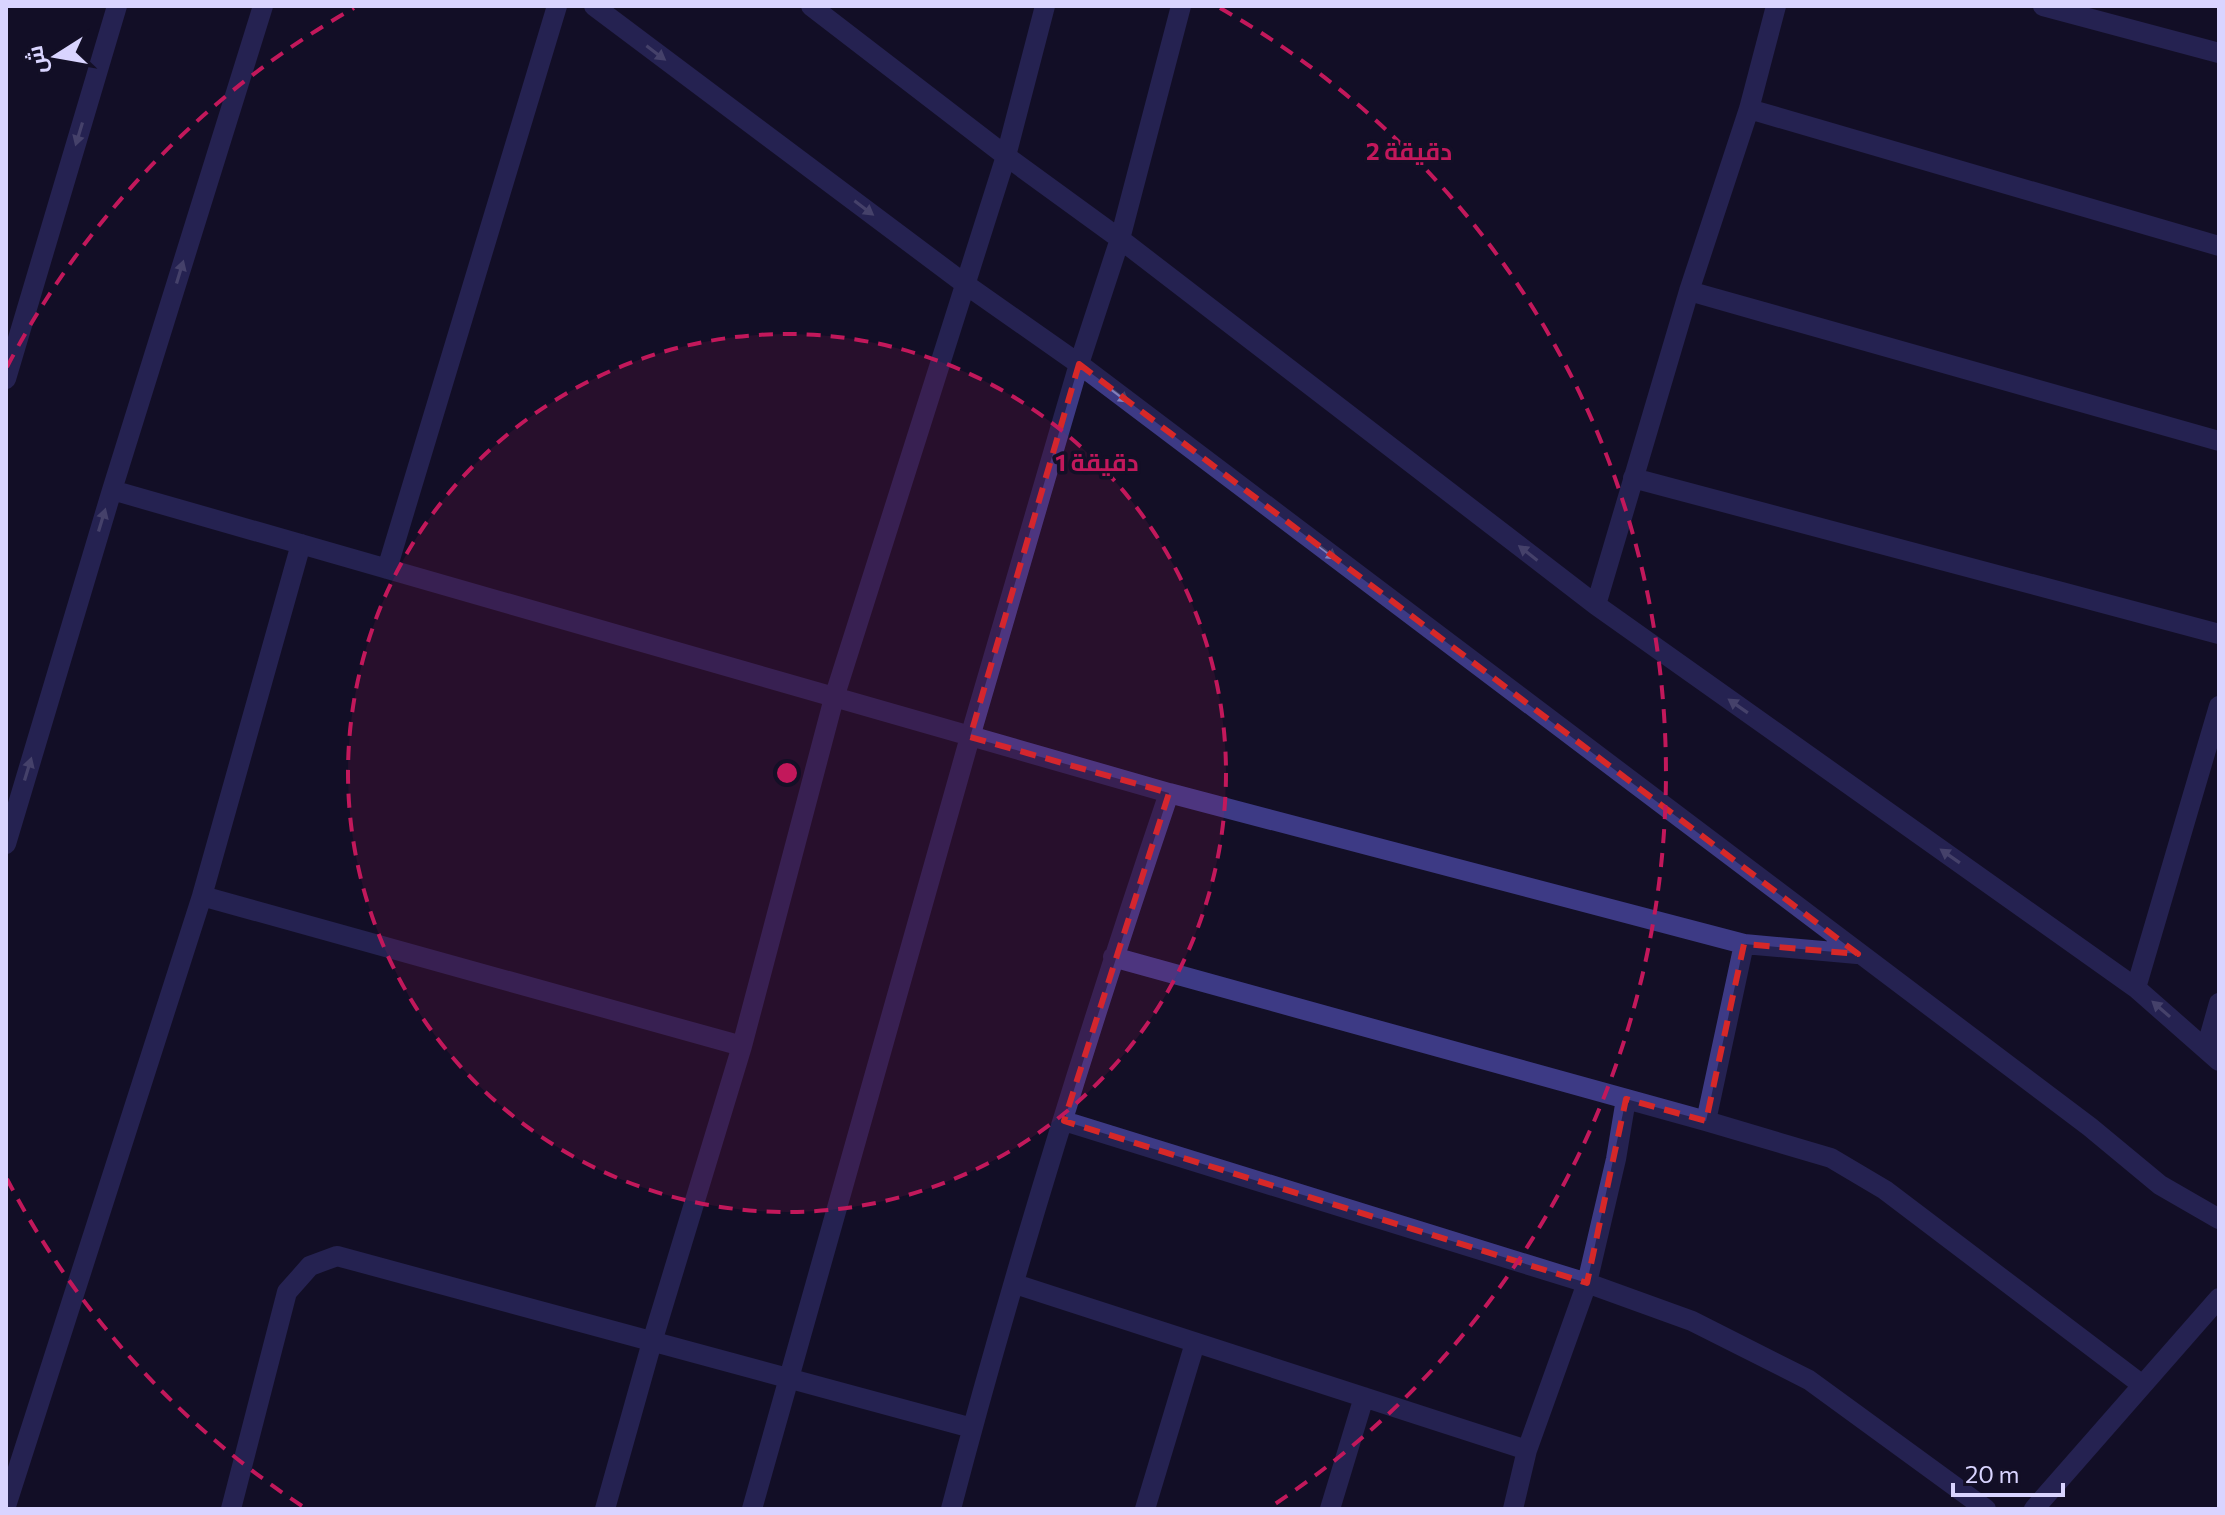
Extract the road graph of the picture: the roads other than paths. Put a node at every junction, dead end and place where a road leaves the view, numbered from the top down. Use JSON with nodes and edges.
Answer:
{"nodes":[{"id":1,"x":117,"y":6,"type":"edge"},
{"id":2,"x":263,"y":6,"type":"edge"},
{"id":3,"x":557,"y":6,"type":"edge"},
{"id":4,"x":594,"y":6,"type":"edge"},
{"id":5,"x":811,"y":6,"type":"edge"},
{"id":6,"x":1045,"y":6,"type":"edge"},
{"id":7,"x":1181,"y":6,"type":"edge"},
{"id":8,"x":1776,"y":6,"type":"edge"},
{"id":9,"x":2043,"y":6,"type":"edge"},
{"id":10,"x":2219,"y":53,"type":"edge"},
{"id":11,"x":1749,"y":109,"type":"junction"},
{"id":12,"x":1006,"y":156,"type":"junction"},
{"id":13,"x":1120,"y":239,"type":"junction"},
{"id":14,"x":2219,"y":246,"type":"edge"},
{"id":15,"x":965,"y":284,"type":"junction"},
{"id":16,"x":1689,"y":291,"type":"junction"},
{"id":17,"x":1079,"y":364,"type":"junction"},
{"id":18,"x":6,"y":379,"type":"edge"},
{"id":19,"x":2219,"y":441,"type":"edge"},
{"id":20,"x":1633,"y":478,"type":"junction"},
{"id":21,"x":112,"y":490,"type":"junction"},
{"id":22,"x":301,"y":544,"type":"junction"},
{"id":23,"x":387,"y":569,"type":"junction"},
{"id":24,"x":1596,"y":605,"type":"junction"},
{"id":25,"x":2219,"y":634,"type":"edge"},
{"id":26,"x":834,"y":698,"type":"junction"},
{"id":27,"x":2219,"y":706,"type":"edge"},
{"id":28,"x":970,"y":737,"type":"junction"},
{"id":29,"x":1169,"y":793,"type":"junction"},
{"id":30,"x":6,"y":844,"type":"edge"},
{"id":31,"x":202,"y":896,"type":"junction"},
{"id":32,"x":1744,"y":944,"type":"junction"},
{"id":33,"x":1858,"y":954,"type":"junction"},
{"id":34,"x":1113,"y":957,"type":"junction"},
{"id":35,"x":2136,"y":988,"type":"junction"},
{"id":36,"x":2219,"y":1003,"type":"edge"},
{"id":37,"x":742,"y":1046,"type":"junction"},
{"id":38,"x":2212,"y":1055,"type":"edge"},
{"id":39,"x":1626,"y":1099,"type":"junction"},
{"id":40,"x":1064,"y":1121,"type":"junction"},
{"id":41,"x":1706,"y":1121,"type":"junction"},
{"id":42,"x":2219,"y":1219,"type":"edge"},
{"id":43,"x":1587,"y":1283,"type":"junction"},
{"id":44,"x":1015,"y":1284,"type":"junction"},
{"id":45,"x":2219,"y":1298,"type":"edge"},
{"id":46,"x":652,"y":1342,"type":"junction"},
{"id":47,"x":1195,"y":1343,"type":"junction"},
{"id":48,"x":788,"y":1379,"type":"junction"},
{"id":49,"x":2141,"y":1384,"type":"junction"},
{"id":50,"x":1364,"y":1397,"type":"junction"},
{"id":51,"x":972,"y":1428,"type":"junction"},
{"id":52,"x":1527,"y":1450,"type":"junction"},
{"id":53,"x":6,"y":1506,"type":"edge"},
{"id":54,"x":231,"y":1509,"type":"edge"},
{"id":55,"x":605,"y":1509,"type":"edge"},
{"id":56,"x":752,"y":1509,"type":"edge"},
{"id":57,"x":951,"y":1509,"type":"edge"},
{"id":58,"x":1145,"y":1509,"type":"edge"},
{"id":59,"x":1330,"y":1509,"type":"edge"},
{"id":60,"x":1513,"y":1509,"type":"edge"},
{"id":61,"x":1986,"y":1509,"type":"edge"},
{"id":62,"x":2034,"y":1509,"type":"edge"}],
"edges":[{"from":1,"to":18,"type":"street","one_way":true},
{"from":21,"to":2,"type":"street","one_way":true},
{"from":3,"to":23,"type":"street"},
{"from":4,"to":15,"type":"street","one_way":true},
{"from":5,"to":12,"type":"street"},
{"from":6,"to":12,"type":"street"},
{"from":7,"to":13,"type":"street"},
{"from":8,"to":11,"type":"street"},
{"from":9,"to":10,"type":"street"},
{"from":11,"to":14,"type":"street"},
{"from":11,"to":16,"type":"street"},
{"from":12,"to":13,"type":"street"},
{"from":12,"to":15,"type":"street"},
{"from":13,"to":17,"type":"street"},
{"from":24,"to":13,"type":"street","one_way":true},
{"from":15,"to":17,"type":"street"},
{"from":15,"to":26,"type":"street"},
{"from":16,"to":19,"type":"street"},
{"from":16,"to":20,"type":"street"},
{"from":17,"to":28,"type":"street"},
{"from":17,"to":33,"type":"street","one_way":true},
{"from":20,"to":24,"type":"street"},
{"from":20,"to":25,"type":"street"},
{"from":21,"to":22,"type":"street"},
{"from":30,"to":21,"type":"street","one_way":true},
{"from":22,"to":23,"type":"street"},
{"from":22,"to":31,"type":"street"},
{"from":23,"to":26,"type":"street"},
{"from":35,"to":24,"type":"street","one_way":true},
{"from":26,"to":28,"type":"street"},
{"from":26,"to":37,"type":"street"},
{"from":27,"to":35,"type":"street"},
{"from":28,"to":29,"type":"street"},
{"from":28,"to":48,"type":"street"},
{"from":29,"to":32,"type":"street"},
{"from":29,"to":34,"type":"street"},
{"from":31,"to":37,"type":"street"},
{"from":31,"to":53,"type":"street"},
{"from":32,"to":33,"type":"street"},
{"from":32,"to":41,"type":"street"},
{"from":33,"to":42,"type":"street"},
{"from":34,"to":39,"type":"street"},
{"from":34,"to":40,"type":"street"},
{"from":38,"to":35,"type":"street","one_way":true},
{"from":36,"to":38,"type":"street"},
{"from":37,"to":46,"type":"street"},
{"from":39,"to":41,"type":"street"},
{"from":39,"to":43,"type":"street"},
{"from":40,"to":43,"type":"street"},
{"from":40,"to":44,"type":"street"},
{"from":41,"to":49,"type":"street"},
{"from":43,"to":52,"type":"street"},
{"from":43,"to":61,"type":"street"},
{"from":44,"to":47,"type":"street"},
{"from":44,"to":51,"type":"street"},
{"from":45,"to":49,"type":"street"},
{"from":46,"to":48,"type":"street"},
{"from":46,"to":54,"type":"street"},
{"from":46,"to":55,"type":"street"},
{"from":47,"to":50,"type":"street"},
{"from":47,"to":58,"type":"street"},
{"from":48,"to":51,"type":"street"},
{"from":48,"to":56,"type":"street"},
{"from":49,"to":62,"type":"street"},
{"from":50,"to":52,"type":"street"},
{"from":50,"to":59,"type":"street"},
{"from":51,"to":57,"type":"street"},
{"from":52,"to":60,"type":"street"}]}
